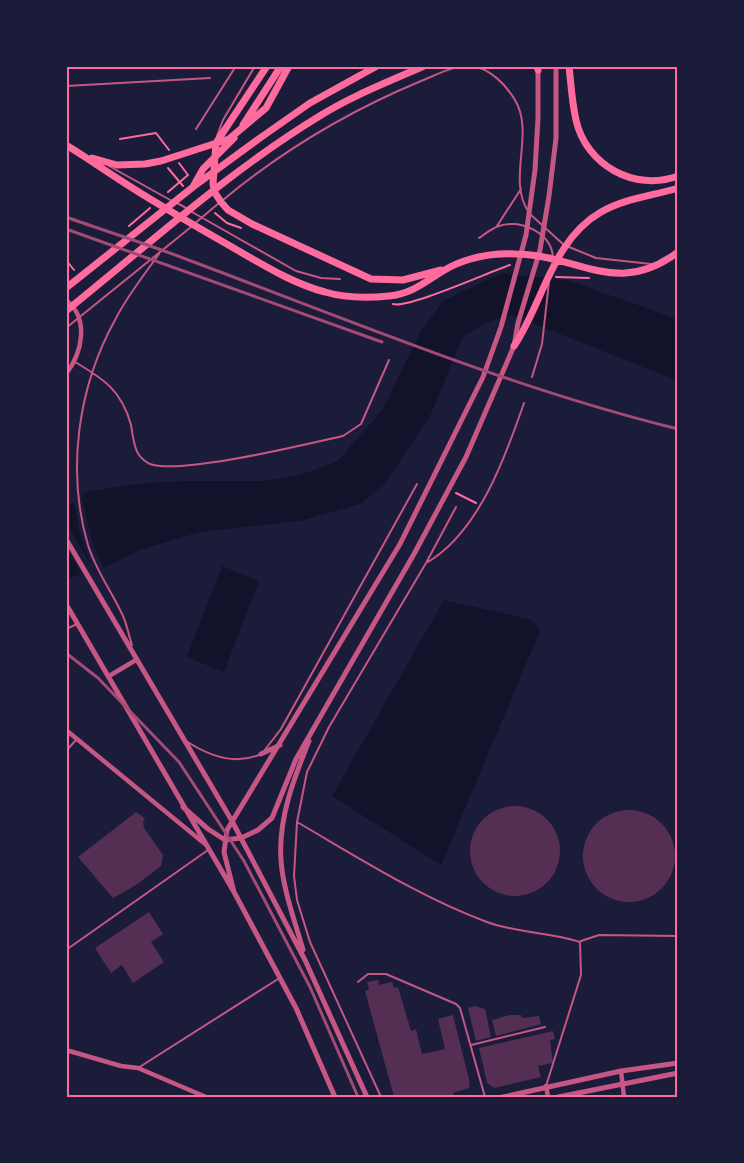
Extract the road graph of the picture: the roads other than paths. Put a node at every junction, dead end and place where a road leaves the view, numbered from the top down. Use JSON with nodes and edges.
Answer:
{"nodes":[{"id":1,"x":236,"y":66,"type":"edge"},
{"id":2,"x":255,"y":66,"type":"edge"},
{"id":3,"x":267,"y":66,"type":"edge"},
{"id":4,"x":280,"y":66,"type":"edge"},
{"id":5,"x":289,"y":66,"type":"edge"},
{"id":6,"x":377,"y":66,"type":"edge"},
{"id":7,"x":424,"y":66,"type":"edge"},
{"id":8,"x":556,"y":66,"type":"edge"},
{"id":9,"x":570,"y":66,"type":"edge"},
{"id":10,"x":538,"y":68,"type":"edge"},
{"id":11,"x":210,"y":78,"type":"dead end"},
{"id":12,"x":66,"y":86,"type":"edge"},
{"id":13,"x":196,"y":129,"type":"dead end"},
{"id":14,"x":216,"y":142,"type":"junction"},
{"id":15,"x":66,"y":145,"type":"edge"},
{"id":16,"x":85,"y":156,"type":"junction"},
{"id":17,"x":678,"y":176,"type":"edge"},
{"id":18,"x":678,"y":188,"type":"edge"},
{"id":19,"x":190,"y":189,"type":"junction"},
{"id":20,"x":521,"y":189,"type":"junction"},
{"id":21,"x":497,"y":226,"type":"junction"},
{"id":22,"x":479,"y":238,"type":"dead end"},
{"id":23,"x":161,"y":251,"type":"junction"},
{"id":24,"x":678,"y":252,"type":"edge"},
{"id":25,"x":552,"y":257,"type":"junction"},
{"id":26,"x":660,"y":263,"type":"junction"},
{"id":27,"x":450,"y":267,"type":"junction"},
{"id":28,"x":340,"y":279,"type":"dead end"},
{"id":29,"x":66,"y":288,"type":"edge"},
{"id":30,"x":66,"y":300,"type":"edge"},
{"id":31,"x":66,"y":311,"type":"edge"},
{"id":32,"x":66,"y":328,"type":"edge"},
{"id":33,"x":514,"y":346,"type":"junction"},
{"id":34,"x":390,"y":360,"type":"dead end"},
{"id":35,"x":75,"y":362,"type":"junction"},
{"id":36,"x":66,"y":374,"type":"edge"},
{"id":37,"x":532,"y":377,"type":"dead end"},
{"id":38,"x":524,"y":403,"type":"dead end"},
{"id":39,"x":417,"y":484,"type":"dead end"},
{"id":40,"x":456,"y":507,"type":"dead end"},
{"id":41,"x":66,"y":538,"type":"edge"},
{"id":42,"x":426,"y":563,"type":"junction"},
{"id":43,"x":66,"y":604,"type":"edge"},
{"id":44,"x":78,"y":624,"type":"junction"},
{"id":45,"x":66,"y":629,"type":"edge"},
{"id":46,"x":136,"y":660,"type":"junction"},
{"id":47,"x":109,"y":676,"type":"junction"},
{"id":48,"x":320,"y":715,"type":"junction"},
{"id":49,"x":66,"y":730,"type":"edge"},
{"id":50,"x":78,"y":738,"type":"junction"},
{"id":51,"x":185,"y":740,"type":"junction"},
{"id":52,"x":280,"y":745,"type":"junction"},
{"id":53,"x":66,"y":751,"type":"edge"},
{"id":54,"x":261,"y":754,"type":"junction"},
{"id":55,"x":183,"y":808,"type":"junction"},
{"id":56,"x":232,"y":821,"type":"junction"},
{"id":57,"x":297,"y":822,"type":"junction"},
{"id":58,"x":241,"y":838,"type":"junction"},
{"id":59,"x":225,"y":840,"type":"junction"},
{"id":60,"x":210,"y":848,"type":"junction"},
{"id":61,"x":234,"y":892,"type":"junction"},
{"id":62,"x":678,"y":936,"type":"edge"},
{"id":63,"x":580,"y":942,"type":"junction"},
{"id":64,"x":66,"y":950,"type":"edge"},
{"id":65,"x":306,"y":960,"type":"junction"},
{"id":66,"x":280,"y":977,"type":"junction"},
{"id":67,"x":358,"y":982,"type":"dead end"},
{"id":68,"x":546,"y":1027,"type":"dead end"},
{"id":69,"x":470,"y":1045,"type":"junction"},
{"id":70,"x":66,"y":1050,"type":"edge"},
{"id":71,"x":678,"y":1063,"type":"edge"},
{"id":72,"x":138,"y":1068,"type":"junction"},
{"id":73,"x":621,"y":1071,"type":"junction"},
{"id":74,"x":678,"y":1073,"type":"edge"},
{"id":75,"x":623,"y":1083,"type":"junction"},
{"id":76,"x":546,"y":1086,"type":"junction"},
{"id":77,"x":206,"y":1097,"type":"edge"},
{"id":78,"x":335,"y":1097,"type":"edge"},
{"id":79,"x":367,"y":1097,"type":"edge"},
{"id":80,"x":381,"y":1097,"type":"edge"},
{"id":81,"x":486,"y":1097,"type":"edge"},
{"id":82,"x":503,"y":1097,"type":"edge"},
{"id":83,"x":548,"y":1097,"type":"edge"},
{"id":84,"x":558,"y":1097,"type":"edge"},
{"id":85,"x":624,"y":1097,"type":"edge"}],
"edges":[{"from":1,"to":13,"type":"lane"},
{"from":2,"to":14,"type":"lane"},
{"from":3,"to":14,"type":"main road"},
{"from":4,"to":19,"type":"main road"},
{"from":5,"to":14,"type":"main road"},
{"from":6,"to":19,"type":"main road"},
{"from":7,"to":31,"type":"main road"},
{"from":8,"to":33,"type":"street"},
{"from":9,"to":17,"type":"main road"},
{"from":10,"to":52,"type":"street"},
{"from":11,"to":12,"type":"lane"},
{"from":14,"to":16,"type":"main road"},
{"from":14,"to":27,"type":"main road"},
{"from":15,"to":16,"type":"main road"},
{"from":16,"to":27,"type":"main road"},
{"from":16,"to":28,"type":"lane"},
{"from":18,"to":33,"type":"main road"},
{"from":19,"to":29,"type":"main road"},
{"from":20,"to":21,"type":"lane"},
{"from":20,"to":23,"type":"lane"},
{"from":20,"to":26,"type":"lane"},
{"from":21,"to":22,"type":"lane"},
{"from":21,"to":25,"type":"lane"},
{"from":23,"to":32,"type":"lane"},
{"from":23,"to":46,"type":"lane"},
{"from":24,"to":26,"type":"main road"},
{"from":25,"to":26,"type":"main road"},
{"from":25,"to":27,"type":"main road"},
{"from":25,"to":37,"type":"lane"},
{"from":30,"to":35,"type":"street"},
{"from":33,"to":48,"type":"street"},
{"from":34,"to":35,"type":"lane"},
{"from":35,"to":36,"type":"street"},
{"from":38,"to":42,"type":"lane"},
{"from":39,"to":54,"type":"lane"},
{"from":40,"to":42,"type":"lane"},
{"from":41,"to":46,"type":"street"},
{"from":42,"to":57,"type":"lane"},
{"from":43,"to":44,"type":"street"},
{"from":44,"to":45,"type":"lane"},
{"from":44,"to":47,"type":"street"},
{"from":46,"to":47,"type":"street"},
{"from":46,"to":51,"type":"street"},
{"from":47,"to":55,"type":"street"},
{"from":48,"to":58,"type":"street"},
{"from":48,"to":65,"type":"street"},
{"from":49,"to":50,"type":"street"},
{"from":50,"to":53,"type":"lane"},
{"from":50,"to":60,"type":"street"},
{"from":51,"to":54,"type":"lane"},
{"from":51,"to":56,"type":"street"},
{"from":52,"to":54,"type":"street"},
{"from":52,"to":56,"type":"street"},
{"from":55,"to":59,"type":"street"},
{"from":55,"to":60,"type":"street"},
{"from":56,"to":58,"type":"street"},
{"from":56,"to":59,"type":"street"},
{"from":57,"to":63,"type":"lane"},
{"from":57,"to":80,"type":"lane"},
{"from":58,"to":59,"type":"street"},
{"from":58,"to":65,"type":"street"},
{"from":59,"to":61,"type":"street"},
{"from":60,"to":61,"type":"street"},
{"from":60,"to":64,"type":"lane"},
{"from":61,"to":66,"type":"street"},
{"from":62,"to":63,"type":"lane"},
{"from":63,"to":76,"type":"lane"},
{"from":65,"to":79,"type":"street"},
{"from":66,"to":72,"type":"lane"},
{"from":66,"to":78,"type":"street"},
{"from":67,"to":69,"type":"lane"},
{"from":68,"to":69,"type":"lane"},
{"from":69,"to":81,"type":"lane"},
{"from":70,"to":72,"type":"street"},
{"from":71,"to":73,"type":"street"},
{"from":72,"to":77,"type":"street"},
{"from":73,"to":75,"type":"street"},
{"from":73,"to":76,"type":"street"},
{"from":74,"to":75,"type":"street"},
{"from":75,"to":84,"type":"street"},
{"from":75,"to":85,"type":"street"},
{"from":76,"to":82,"type":"street"},
{"from":76,"to":83,"type":"street"}]}
